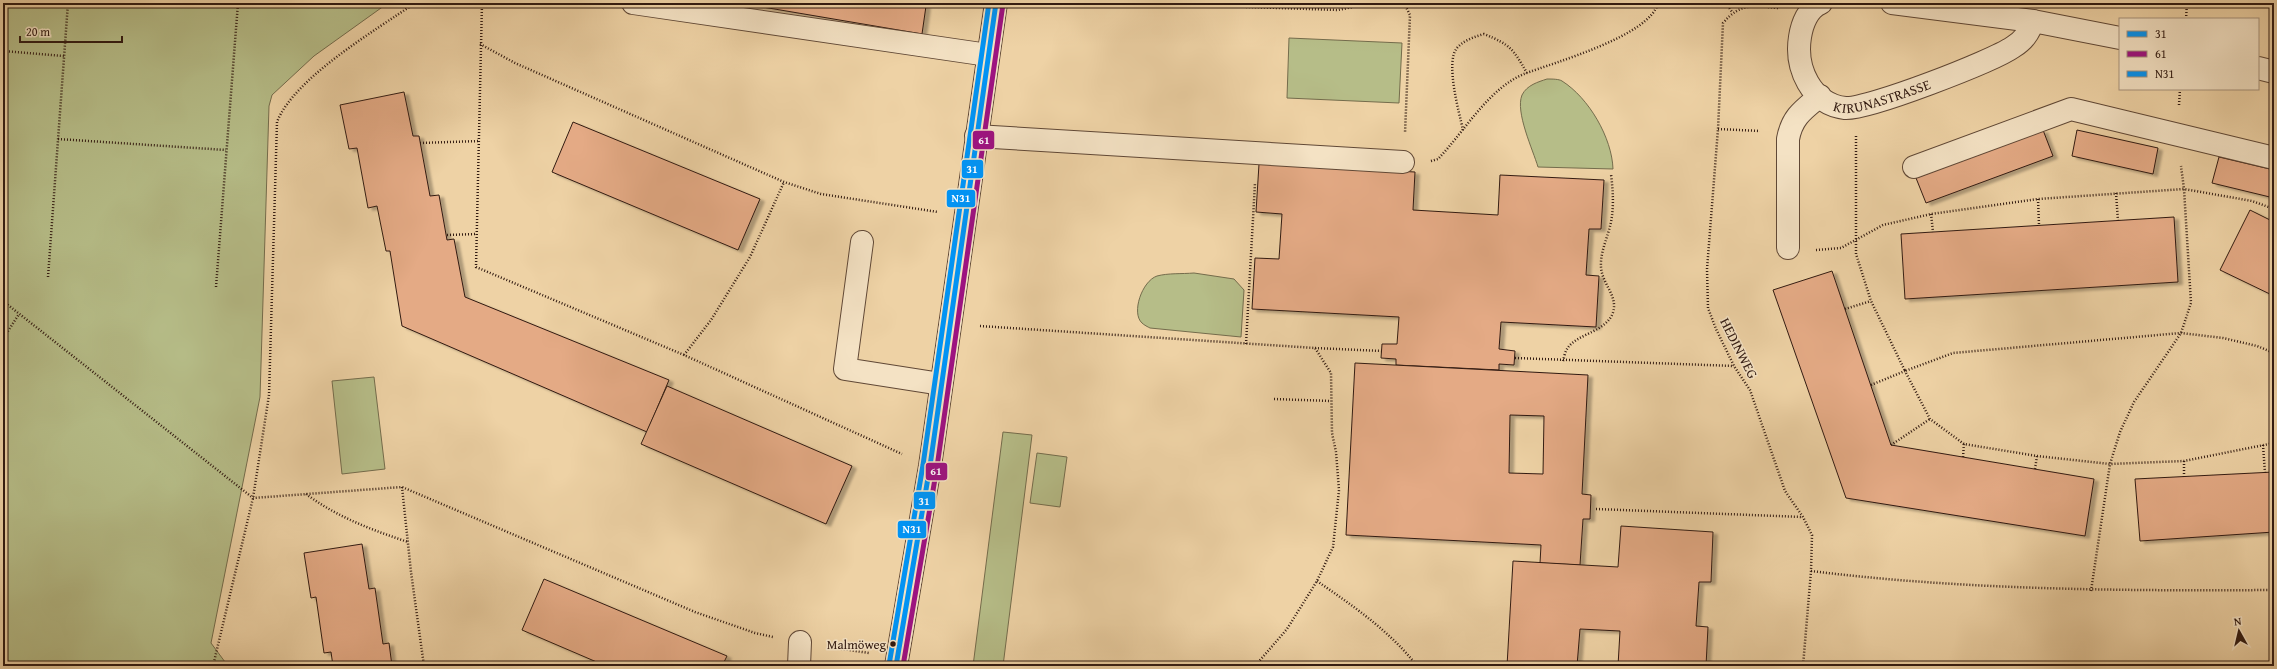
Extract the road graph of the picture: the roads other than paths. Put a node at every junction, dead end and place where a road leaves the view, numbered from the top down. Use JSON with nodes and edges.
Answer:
{"nodes":[{"id":1,"x":633,"y":3,"type":"edge"},
{"id":2,"x":996,"y":3,"type":"edge"},
{"id":3,"x":1892,"y":3,"type":"edge"},
{"id":4,"x":1815,"y":7,"type":"edge"},
{"id":5,"x":2033,"y":22,"type":"junction"},
{"id":6,"x":2119,"y":38,"type":"edge"},
{"id":7,"x":988,"y":55,"type":"junction"},
{"id":8,"x":2259,"y":68,"type":"edge"},
{"id":9,"x":2274,"y":72,"type":"edge"},
{"id":10,"x":1820,"y":96,"type":"junction"},
{"id":11,"x":976,"y":136,"type":"junction"},
{"id":12,"x":2274,"y":158,"type":"edge"},
{"id":13,"x":1403,"y":162,"type":"road end"},
{"id":14,"x":1914,"y":167,"type":"dead end"},
{"id":15,"x":862,"y":242,"type":"dead end"},
{"id":16,"x":1788,"y":248,"type":"road end"},
{"id":17,"x":941,"y":384,"type":"junction"},
{"id":18,"x":800,"y":642,"type":"road end"},
{"id":19,"x":897,"y":662,"type":"edge"},
{"id":20,"x":799,"y":666,"type":"edge"}],
"edges":[{"from":1,"to":7,"type":"street"},
{"from":2,"to":7,"type":"street"},
{"from":3,"to":5,"type":"street"},
{"from":4,"to":10,"type":"street","name":"KIRUNASTRASSE"},
{"from":5,"to":6,"type":"street"},
{"from":5,"to":10,"type":"street","name":"KIRUNASTRASSE"},
{"from":7,"to":11,"type":"street"},
{"from":8,"to":9,"type":"street"},
{"from":10,"to":16,"type":"street"},
{"from":11,"to":13,"type":"street"},
{"from":11,"to":17,"type":"street"},
{"from":12,"to":14,"type":"street"},
{"from":15,"to":17,"type":"street"},
{"from":17,"to":19,"type":"street"},
{"from":18,"to":20,"type":"street"}]}
